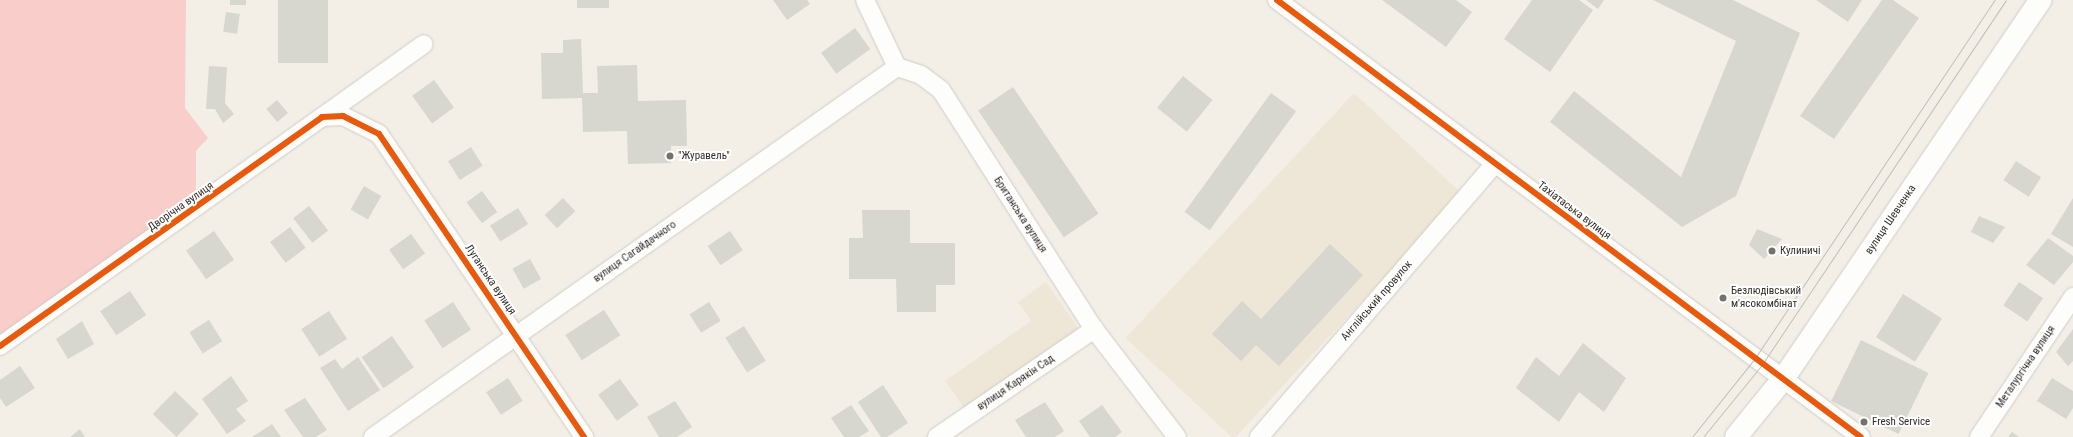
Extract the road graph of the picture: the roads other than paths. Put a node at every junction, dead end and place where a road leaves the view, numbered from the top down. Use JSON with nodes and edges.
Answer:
{"nodes":[{"id":1,"x":865,"y":0,"type":"edge"},
{"id":2,"x":1277,"y":0,"type":"edge"},
{"id":3,"x":2041,"y":0,"type":"edge"},
{"id":4,"x":424,"y":44,"type":"dead end"},
{"id":5,"x":897,"y":67,"type":"junction"},
{"id":6,"x":322,"y":117,"type":"junction"},
{"id":7,"x":1495,"y":164,"type":"junction"},
{"id":8,"x":2073,"y":298,"type":"edge"},
{"id":9,"x":1094,"y":329,"type":"junction"},
{"id":10,"x":516,"y":336,"type":"junction"},
{"id":11,"x":0,"y":346,"type":"edge"},
{"id":12,"x":1783,"y":379,"type":"junction"},
{"id":13,"x":373,"y":437,"type":"edge"},
{"id":14,"x":584,"y":437,"type":"edge"},
{"id":15,"x":937,"y":437,"type":"edge"},
{"id":16,"x":1177,"y":437,"type":"edge"},
{"id":17,"x":1259,"y":437,"type":"edge"},
{"id":18,"x":1736,"y":437,"type":"edge"},
{"id":19,"x":1860,"y":437,"type":"edge"},
{"id":20,"x":1979,"y":437,"type":"edge"}],
"edges":[{"from":1,"to":5,"type":"street"},
{"from":2,"to":7,"type":"street","name":"Тахіатаська вулиця"},
{"from":3,"to":12,"type":"main road","name":"вулиця Шевченка"},
{"from":4,"to":6,"type":"street","name":"Дворічна вулиця"},
{"from":5,"to":9,"type":"street","name":"Британська вулиця"},
{"from":5,"to":10,"type":"street","name":"вулиця Сагайдачного"},
{"from":6,"to":10,"type":"street","name":"Луганська вулиця"},
{"from":6,"to":11,"type":"street","name":"Дворічна вулиця"},
{"from":7,"to":12,"type":"street","name":"Тахіатаська вулиця"},
{"from":7,"to":17,"type":"street","name":"Англійський провулок"},
{"from":8,"to":20,"type":"street","name":"Металургічна вулиця"},
{"from":9,"to":15,"type":"street","name":"вулиця Карякін Сад"},
{"from":9,"to":16,"type":"street","name":"Британська вулиця"},
{"from":10,"to":13,"type":"street","name":"вулиця Сагайдачного"},
{"from":10,"to":14,"type":"street","name":"Луганська вулиця"},
{"from":12,"to":18,"type":"main road","name":"вулиця Шевченка"},
{"from":12,"to":19,"type":"street","name":"Тахіатаська вулиця"}]}
